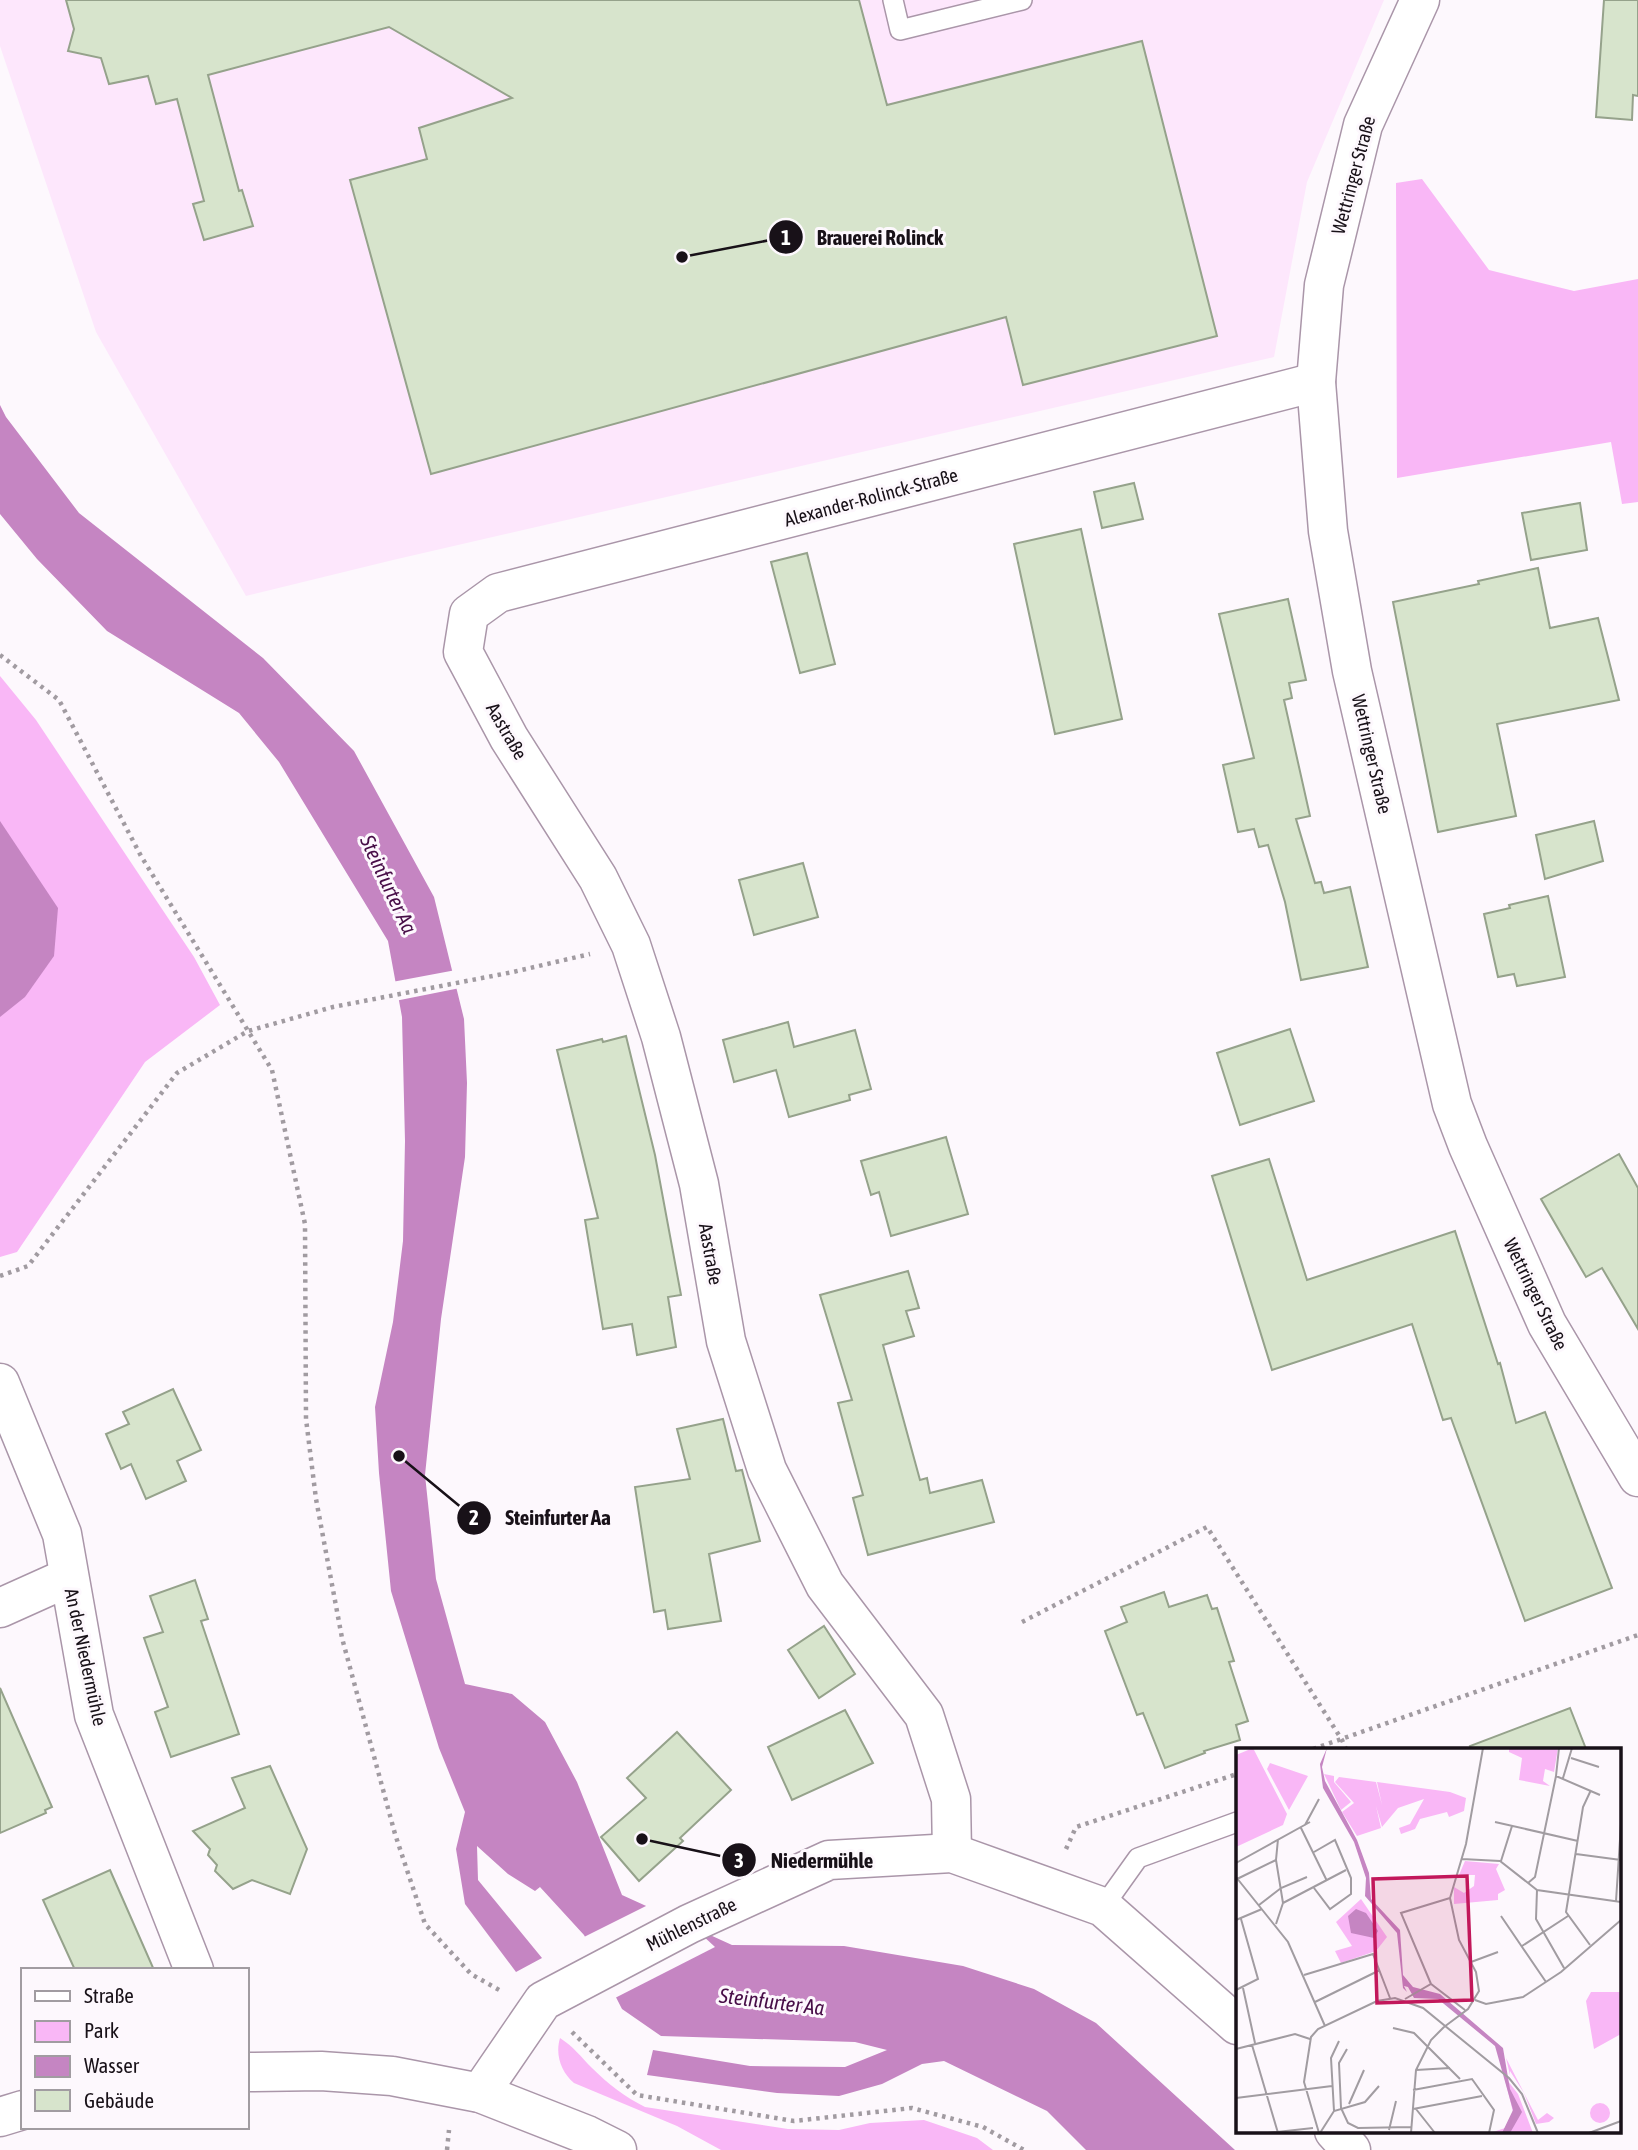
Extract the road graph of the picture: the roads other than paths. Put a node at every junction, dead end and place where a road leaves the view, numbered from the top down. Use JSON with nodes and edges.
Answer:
{"nodes":[{"id":1,"x":893,"y":0,"type":"edge"},
{"id":2,"x":1022,"y":0,"type":"edge"},
{"id":3,"x":1420,"y":0,"type":"edge"},
{"id":4,"x":1316,"y":382,"type":"junction"},
{"id":5,"x":463,"y":652,"type":"joint"},
{"id":6,"x":0,"y":1382,"type":"edge"},
{"id":7,"x":1638,"y":1477,"type":"edge"},
{"id":8,"x":69,"y":1577,"type":"junction"},
{"id":9,"x":0,"y":1608,"type":"edge"},
{"id":10,"x":1236,"y":1822,"type":"edge"},
{"id":11,"x":952,"y":1853,"type":"junction"},
{"id":12,"x":1103,"y":1907,"type":"junction"},
{"id":13,"x":193,"y":1968,"type":"edge"},
{"id":14,"x":1236,"y":2024,"type":"edge"},
{"id":15,"x":248,"y":2072,"type":"edge"},
{"id":16,"x":480,"y":2093,"type":"junction"},
{"id":17,"x":21,"y":2111,"type":"edge"},
{"id":18,"x":0,"y":2117,"type":"edge"},
{"id":19,"x":1335,"y":2132,"type":"edge"},
{"id":20,"x":617,"y":2150,"type":"edge"},
{"id":21,"x":1351,"y":2150,"type":"edge"}],
"edges":[{"from":1,"to":2,"type":"lane"},
{"from":3,"to":4,"type":"street","name":"Wettringer Straße"},
{"from":4,"to":5,"type":"street","name":"Alexander-Rolinck-Straße"},
{"from":4,"to":7,"type":"street","name":"Wettringer Straße"},
{"from":5,"to":11,"type":"street","name":"Aastraße"},
{"from":6,"to":8,"type":"street","name":"An der Niedermühle"},
{"from":8,"to":9,"type":"street"},
{"from":8,"to":13,"type":"street","name":"An der Niedermühle"},
{"from":10,"to":12,"type":"lane"},
{"from":11,"to":12,"type":"street","name":"Mühlenstraße"},
{"from":11,"to":16,"type":"street","name":"Mühlenstraße"},
{"from":12,"to":14,"type":"street","name":"Mühlenstraße"},
{"from":15,"to":16,"type":"street"},
{"from":16,"to":20,"type":"street"},
{"from":17,"to":18,"type":"street"},
{"from":19,"to":21,"type":"street"}]}
